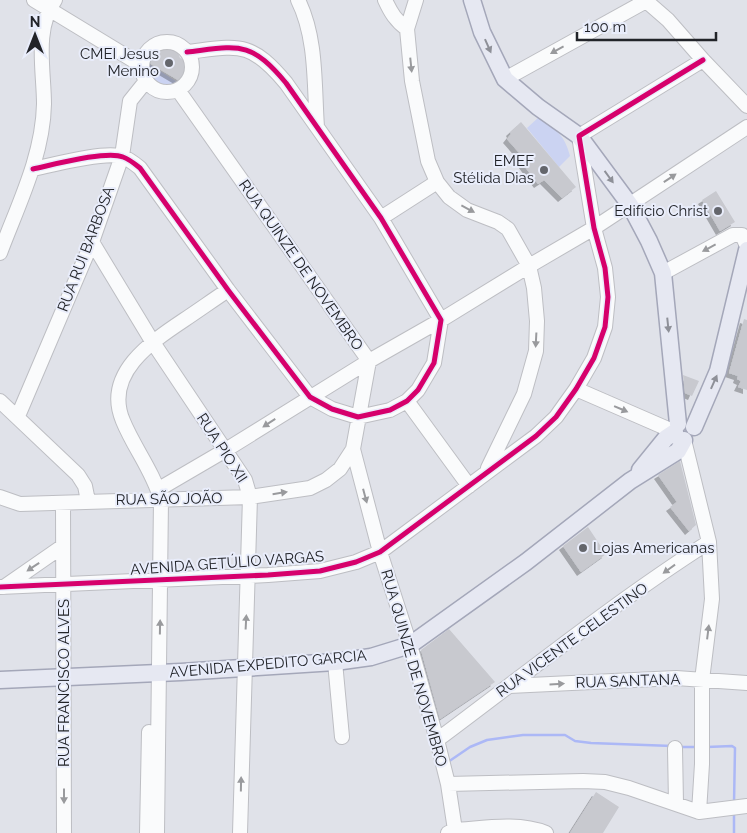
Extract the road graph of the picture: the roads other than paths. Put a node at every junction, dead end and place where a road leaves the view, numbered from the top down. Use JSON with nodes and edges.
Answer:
{"nodes":[{"id":1,"x":34,"y":0,"type":"edge"},
{"id":2,"x":298,"y":0,"type":"edge"},
{"id":3,"x":385,"y":0,"type":"edge"},
{"id":4,"x":416,"y":0,"type":"edge"},
{"id":5,"x":472,"y":0,"type":"edge"},
{"id":6,"x":661,"y":0,"type":"edge"},
{"id":7,"x":645,"y":1,"type":"edge"},
{"id":8,"x":52,"y":4,"type":"edge"},
{"id":9,"x":668,"y":20,"type":"junction"},
{"id":10,"x":407,"y":29,"type":"junction"},
{"id":11,"x":187,"y":52,"type":"junction"},
{"id":12,"x":703,"y":60,"type":"junction"},
{"id":13,"x":142,"y":63,"type":"junction"},
{"id":14,"x":505,"y":79,"type":"junction"},
{"id":15,"x":146,"y":81,"type":"junction"},
{"id":16,"x":178,"y":90,"type":"junction"},
{"id":17,"x":747,"y":106,"type":"edge"},
{"id":18,"x":317,"y":127,"type":"junction"},
{"id":19,"x":747,"y":127,"type":"edge"},
{"id":20,"x":579,"y":136,"type":"junction"},
{"id":21,"x":122,"y":156,"type":"junction"},
{"id":22,"x":33,"y":169,"type":"junction"},
{"id":23,"x":436,"y":182,"type":"junction"},
{"id":24,"x":630,"y":205,"type":"junction"},
{"id":25,"x":0,"y":213,"type":"edge"},
{"id":26,"x":14,"y":217,"type":"junction"},
{"id":27,"x":381,"y":218,"type":"junction"},
{"id":28,"x":594,"y":228,"type":"junction"},
{"id":29,"x":92,"y":242,"type":"junction"},
{"id":30,"x":0,"y":253,"type":"edge"},
{"id":31,"x":746,"y":255,"type":"edge"},
{"id":32,"x":529,"y":266,"type":"junction"},
{"id":33,"x":663,"y":273,"type":"junction"},
{"id":34,"x":228,"y":290,"type":"junction"},
{"id":35,"x":441,"y":320,"type":"junction"},
{"id":36,"x":152,"y":342,"type":"junction"},
{"id":37,"x":369,"y":361,"type":"junction"},
{"id":38,"x":576,"y":390,"type":"junction"},
{"id":39,"x":310,"y":397,"type":"junction"},
{"id":40,"x":0,"y":401,"type":"edge"},
{"id":41,"x":407,"y":401,"type":"junction"},
{"id":42,"x":18,"y":416,"type":"junction"},
{"id":43,"x":358,"y":417,"type":"junction"},
{"id":44,"x":683,"y":431,"type":"junction"},
{"id":45,"x":353,"y":449,"type":"junction"},
{"id":46,"x":224,"y":451,"type":"junction"},
{"id":47,"x":486,"y":471,"type":"junction"},
{"id":48,"x":469,"y":486,"type":"junction"},
{"id":49,"x":158,"y":496,"type":"junction"},
{"id":50,"x":0,"y":497,"type":"edge"},
{"id":51,"x":250,"y":497,"type":"junction"},
{"id":52,"x":88,"y":501,"type":"junction"},
{"id":53,"x":63,"y":503,"type":"junction"},
{"id":54,"x":710,"y":542,"type":"junction"},
{"id":55,"x":63,"y":546,"type":"junction"},
{"id":56,"x":380,"y":552,"type":"junction"},
{"id":57,"x":248,"y":576,"type":"junction"},
{"id":58,"x":157,"y":581,"type":"junction"},
{"id":59,"x":64,"y":584,"type":"junction"},
{"id":60,"x":2,"y":587,"type":"edge"},
{"id":61,"x":410,"y":645,"type":"junction"},
{"id":62,"x":335,"y":662,"type":"junction"},
{"id":63,"x":244,"y":668,"type":"junction"},
{"id":64,"x":155,"y":673,"type":"junction"},
{"id":65,"x":64,"y":677,"type":"junction"},
{"id":66,"x":0,"y":680,"type":"edge"},
{"id":67,"x":702,"y":680,"type":"junction"},
{"id":68,"x":747,"y":683,"type":"edge"},
{"id":69,"x":509,"y":686,"type":"junction"},
{"id":70,"x":342,"y":737,"type":"dead end"},
{"id":71,"x":437,"y":740,"type":"junction"},
{"id":72,"x":676,"y":748,"type":"dead end"},
{"id":73,"x":448,"y":784,"type":"junction"},
{"id":74,"x":676,"y":803,"type":"junction"},
{"id":75,"x":152,"y":804,"type":"junction"},
{"id":76,"x":747,"y":806,"type":"edge"},
{"id":77,"x":699,"y":812,"type":"junction"},
{"id":78,"x":451,"y":832,"type":"edge"},
{"id":79,"x":64,"y":833,"type":"edge"},
{"id":80,"x":147,"y":833,"type":"edge"},
{"id":81,"x":157,"y":833,"type":"edge"},
{"id":82,"x":240,"y":833,"type":"edge"},
{"id":83,"x":546,"y":833,"type":"edge"}],
"edges":[{"from":1,"to":8,"type":"street"},
{"from":2,"to":18,"type":"street"},
{"from":3,"to":10,"type":"street"},
{"from":4,"to":10,"type":"street"},
{"from":5,"to":14,"type":"main road","one_way":true},
{"from":6,"to":9,"type":"street"},
{"from":7,"to":9,"type":"street"},
{"from":7,"to":14,"type":"street","one_way":true},
{"from":8,"to":13,"type":"street"},
{"from":8,"to":22,"type":"street"},
{"from":9,"to":12,"type":"street"},
{"from":10,"to":23,"type":"street","one_way":true},
{"from":11,"to":13,"type":"street"},
{"from":11,"to":16,"type":"street"},
{"from":11,"to":18,"type":"street"},
{"from":12,"to":17,"type":"street"},
{"from":12,"to":20,"type":"street"},
{"from":13,"to":15,"type":"street"},
{"from":14,"to":20,"type":"main road"},
{"from":15,"to":16,"type":"street"},
{"from":15,"to":21,"type":"street","name":"RUA RUI BARBOSA"},
{"from":16,"to":37,"type":"street","name":"RUA QUINZE DE NOVEMBRO"},
{"from":18,"to":27,"type":"street"},
{"from":24,"to":19,"type":"street","one_way":true},
{"from":20,"to":24,"type":"main road","one_way":true},
{"from":20,"to":28,"type":"street","name":"AVENIDA GETÚLIO VARGAS"},
{"from":21,"to":22,"type":"street"},
{"from":21,"to":29,"type":"street","name":"RUA RUI BARBOSA"},
{"from":21,"to":34,"type":"street"},
{"from":22,"to":26,"type":"street"},
{"from":23,"to":27,"type":"street"},
{"from":23,"to":32,"type":"street","one_way":true},
{"from":24,"to":28,"type":"street"},
{"from":24,"to":33,"type":"main road"},
{"from":25,"to":26,"type":"street"},
{"from":26,"to":30,"type":"street"},
{"from":27,"to":35,"type":"street"},
{"from":28,"to":32,"type":"street"},
{"from":28,"to":38,"type":"street","name":"AVENIDA GETÚLIO VARGAS"},
{"from":29,"to":36,"type":"street","name":"RUA PIO XII"},
{"from":29,"to":42,"type":"street","name":"RUA RUI BARBOSA"},
{"from":31,"to":33,"type":"street","one_way":true},
{"from":44,"to":31,"type":"main road","name":"AVENIDA EXPEDITO GARCIA","one_way":true},
{"from":32,"to":35,"type":"street"},
{"from":32,"to":47,"type":"street","one_way":true},
{"from":33,"to":44,"type":"main road","one_way":true},
{"from":34,"to":36,"type":"street"},
{"from":34,"to":39,"type":"street"},
{"from":35,"to":37,"type":"street"},
{"from":35,"to":41,"type":"street"},
{"from":36,"to":46,"type":"street","name":"RUA PIO XII"},
{"from":36,"to":49,"type":"street"},
{"from":37,"to":39,"type":"street"},
{"from":37,"to":43,"type":"street","name":"RUA QUINZE DE NOVEMBRO"},
{"from":38,"to":44,"type":"street","one_way":true},
{"from":38,"to":47,"type":"street","name":"AVENIDA GETÚLIO VARGAS"},
{"from":39,"to":43,"type":"street"},
{"from":39,"to":46,"type":"street","one_way":true},
{"from":40,"to":42,"type":"street"},
{"from":41,"to":43,"type":"street"},
{"from":41,"to":48,"type":"street"},
{"from":42,"to":52,"type":"street"},
{"from":43,"to":45,"type":"street","name":"RUA QUINZE DE NOVEMBRO"},
{"from":44,"to":54,"type":"street"},
{"from":44,"to":61,"type":"main road","name":"AVENIDA EXPEDITO GARCIA"},
{"from":51,"to":45,"type":"street","name":"RUA SÃO JOÃO","one_way":true},
{"from":45,"to":56,"type":"street","name":"RUA QUINZE DE NOVEMBRO","one_way":true},
{"from":46,"to":49,"type":"street"},
{"from":46,"to":51,"type":"street","name":"RUA PIO XII"},
{"from":47,"to":48,"type":"street","name":"AVENIDA GETÚLIO VARGAS"},
{"from":48,"to":56,"type":"street","name":"AVENIDA GETÚLIO VARGAS"},
{"from":49,"to":51,"type":"street","name":"RUA SÃO JOÃO"},
{"from":49,"to":52,"type":"street","name":"RUA SÃO JOÃO"},
{"from":49,"to":58,"type":"street"},
{"from":50,"to":53,"type":"street","name":"RUA SÃO JOÃO"},
{"from":51,"to":57,"type":"street","name":"RUA PIO XII"},
{"from":52,"to":53,"type":"street","name":"RUA SÃO JOÃO"},
{"from":53,"to":55,"type":"street","name":"RUA FRANCISCO ALVES"},
{"from":67,"to":54,"type":"street","one_way":true},
{"from":54,"to":69,"type":"street","name":"RUA VICENTE CELESTINO","one_way":true},
{"from":55,"to":59,"type":"street","name":"RUA FRANCISCO ALVES"},
{"from":55,"to":60,"type":"street","one_way":true},
{"from":56,"to":57,"type":"street","name":"AVENIDA GETÚLIO VARGAS"},
{"from":56,"to":61,"type":"street","name":"RUA QUINZE DE NOVEMBRO"},
{"from":57,"to":58,"type":"street","name":"AVENIDA GETÚLIO VARGAS"},
{"from":63,"to":57,"type":"street","name":"RUA PIO XII","one_way":true},
{"from":58,"to":59,"type":"street","name":"AVENIDA GETÚLIO VARGAS"},
{"from":64,"to":58,"type":"street","one_way":true},
{"from":59,"to":60,"type":"street","name":"AVENIDA GETÚLIO VARGAS"},
{"from":59,"to":65,"type":"street","name":"RUA FRANCISCO ALVES"},
{"from":61,"to":62,"type":"main road","name":"AVENIDA EXPEDITO GARCIA"},
{"from":61,"to":71,"type":"street","name":"RUA QUINZE DE NOVEMBRO"},
{"from":62,"to":63,"type":"main road","name":"AVENIDA EXPEDITO GARCIA"},
{"from":62,"to":70,"type":"street"},
{"from":63,"to":64,"type":"main road","name":"AVENIDA EXPEDITO GARCIA"},
{"from":82,"to":63,"type":"street","name":"RUA PIO XII","one_way":true},
{"from":64,"to":65,"type":"main road","name":"AVENIDA EXPEDITO GARCIA"},
{"from":64,"to":75,"type":"street"},
{"from":65,"to":66,"type":"main road","name":"AVENIDA EXPEDITO GARCIA"},
{"from":65,"to":79,"type":"street","name":"RUA FRANCISCO ALVES","one_way":true},
{"from":67,"to":68,"type":"street","name":"RUA SANTANA"},
{"from":69,"to":67,"type":"street","name":"RUA SANTANA","one_way":true},
{"from":67,"to":77,"type":"street"},
{"from":69,"to":71,"type":"street","name":"RUA VICENTE CELESTINO"},
{"from":71,"to":73,"type":"street","name":"RUA QUINZE DE NOVEMBRO"},
{"from":72,"to":74,"type":"street"},
{"from":73,"to":74,"type":"street"},
{"from":73,"to":78,"type":"street","name":"RUA QUINZE DE NOVEMBRO"},
{"from":74,"to":77,"type":"street"},
{"from":75,"to":80,"type":"street"},
{"from":75,"to":81,"type":"street"},
{"from":76,"to":77,"type":"street"},
{"from":78,"to":83,"type":"street"}]}
